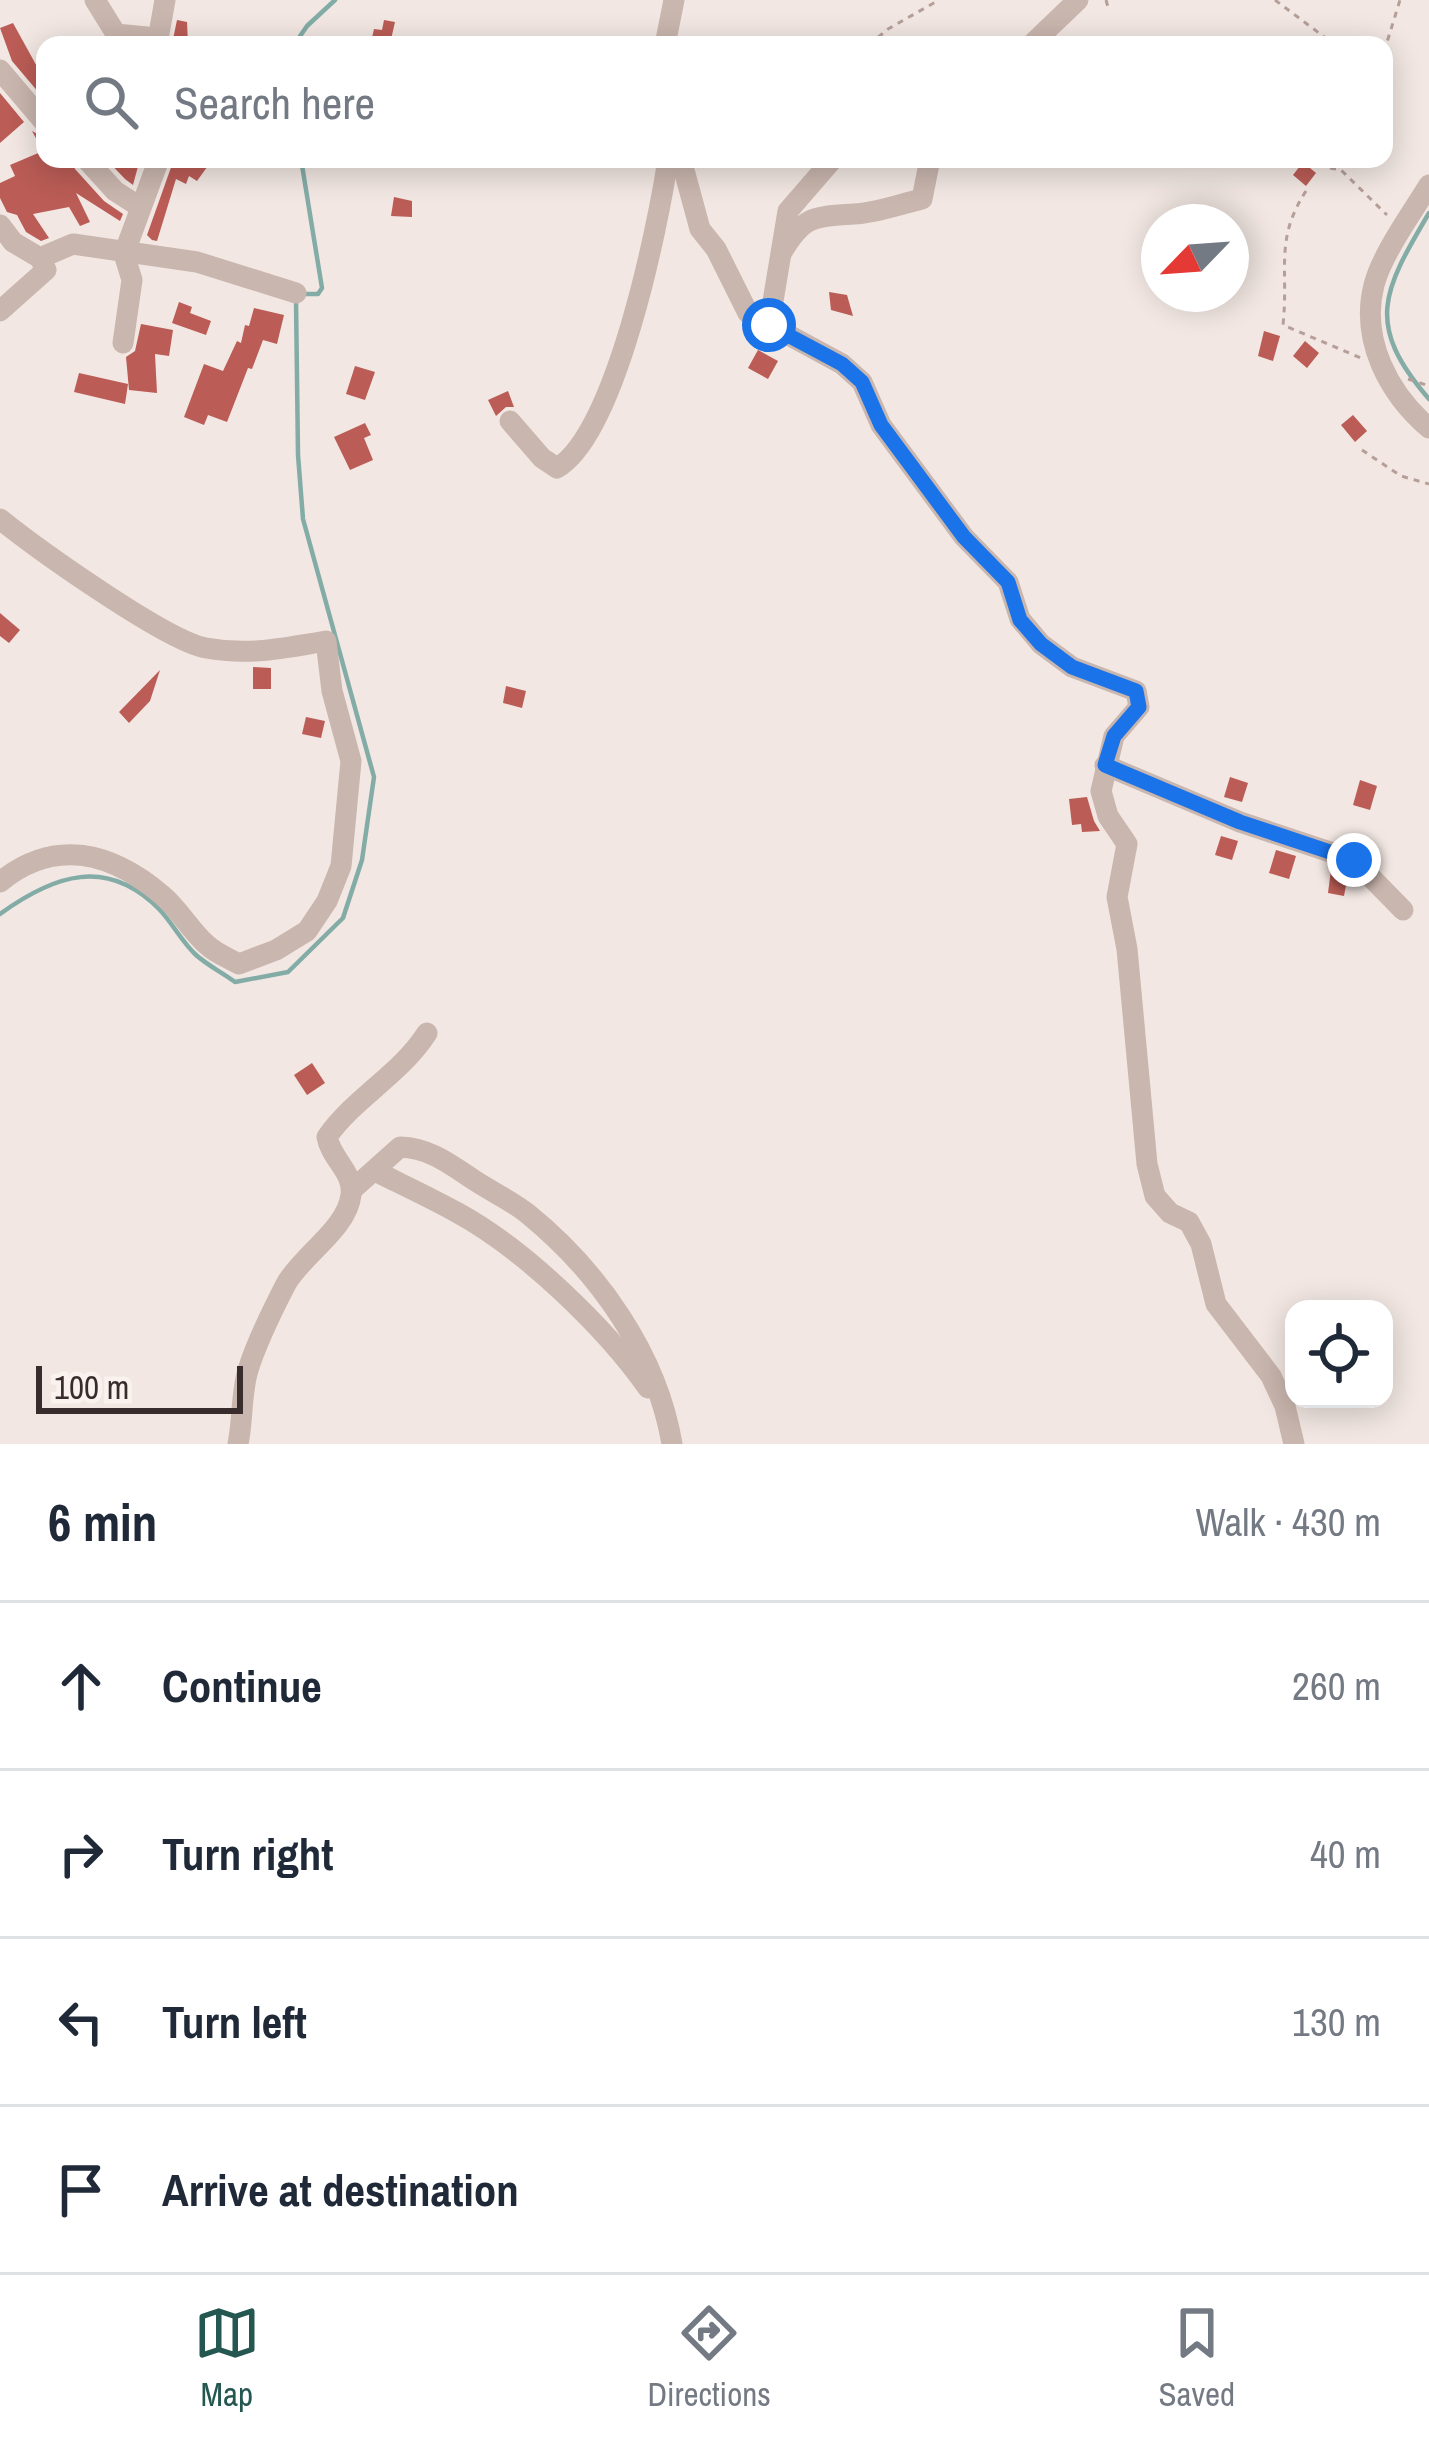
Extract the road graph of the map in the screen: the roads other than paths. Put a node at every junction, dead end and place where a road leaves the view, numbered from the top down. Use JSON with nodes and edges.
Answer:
{"nodes":[{"id":1,"x":95,"y":0,"type":"edge"},
{"id":2,"x":165,"y":0,"type":"edge"},
{"id":3,"x":674,"y":0,"type":"edge"},
{"id":4,"x":1078,"y":0,"type":"edge"},
{"id":5,"x":126,"y":36,"type":"edge"},
{"id":6,"x":158,"y":36,"type":"edge"},
{"id":7,"x":667,"y":36,"type":"edge"},
{"id":8,"x":1040,"y":36,"type":"edge"},
{"id":9,"x":0,"y":70,"type":"edge"},
{"id":10,"x":36,"y":112,"type":"edge"},
{"id":11,"x":94,"y":168,"type":"edge"},
{"id":12,"x":156,"y":168,"type":"edge"},
{"id":13,"x":667,"y":168,"type":"edge"},
{"id":14,"x":683,"y":168,"type":"edge"},
{"id":15,"x":825,"y":168,"type":"edge"},
{"id":16,"x":928,"y":168,"type":"edge"},
{"id":17,"x":1429,"y":185,"type":"edge"},
{"id":18,"x":140,"y":207,"type":"junction"},
{"id":19,"x":0,"y":225,"type":"edge"},
{"id":20,"x":782,"y":252,"type":"junction"},
{"id":21,"x":124,"y":254,"type":"junction"},
{"id":22,"x":40,"y":258,"type":"junction"},
{"id":23,"x":296,"y":292,"type":"dead end"},
{"id":24,"x":0,"y":311,"type":"edge"},
{"id":25,"x":769,"y":325,"type":"junction"},
{"id":26,"x":123,"y":343,"type":"dead end"},
{"id":27,"x":510,"y":422,"type":"dead end"},
{"id":28,"x":1429,"y":428,"type":"edge"},
{"id":29,"x":0,"y":519,"type":"edge"},
{"id":30,"x":1105,"y":765,"type":"junction"},
{"id":31,"x":0,"y":882,"type":"edge"},
{"id":32,"x":1403,"y":910,"type":"dead end"},
{"id":33,"x":427,"y":1033,"type":"dead end"},
{"id":34,"x":375,"y":1171,"type":"junction"},
{"id":35,"x":353,"y":1189,"type":"junction"},
{"id":36,"x":661,"y":1407,"type":"junction"},
{"id":37,"x":238,"y":1444,"type":"edge"},
{"id":38,"x":672,"y":1444,"type":"edge"},
{"id":39,"x":1294,"y":1444,"type":"edge"}],
"edges":[{"from":1,"to":5,"type":"street"},
{"from":2,"to":6,"type":"street"},
{"from":3,"to":7,"type":"street"},
{"from":4,"to":8,"type":"street"},
{"from":9,"to":10,"type":"street"},
{"from":11,"to":18,"type":"street"},
{"from":12,"to":18,"type":"street"},
{"from":13,"to":27,"type":"street"},
{"from":14,"to":25,"type":"street"},
{"from":15,"to":20,"type":"street"},
{"from":16,"to":20,"type":"street"},
{"from":17,"to":28,"type":"street"},
{"from":18,"to":21,"type":"street"},
{"from":19,"to":22,"type":"street"},
{"from":20,"to":25,"type":"street"},
{"from":21,"to":22,"type":"street"},
{"from":21,"to":23,"type":"street"},
{"from":21,"to":26,"type":"street"},
{"from":22,"to":24,"type":"street"},
{"from":25,"to":30,"type":"street"},
{"from":29,"to":31,"type":"street"},
{"from":30,"to":32,"type":"street"},
{"from":30,"to":39,"type":"street"},
{"from":33,"to":35,"type":"street"},
{"from":34,"to":35,"type":"street"},
{"from":34,"to":36,"type":"street"},
{"from":34,"to":36,"type":"street"},
{"from":35,"to":37,"type":"street"},
{"from":36,"to":38,"type":"street"}]}
